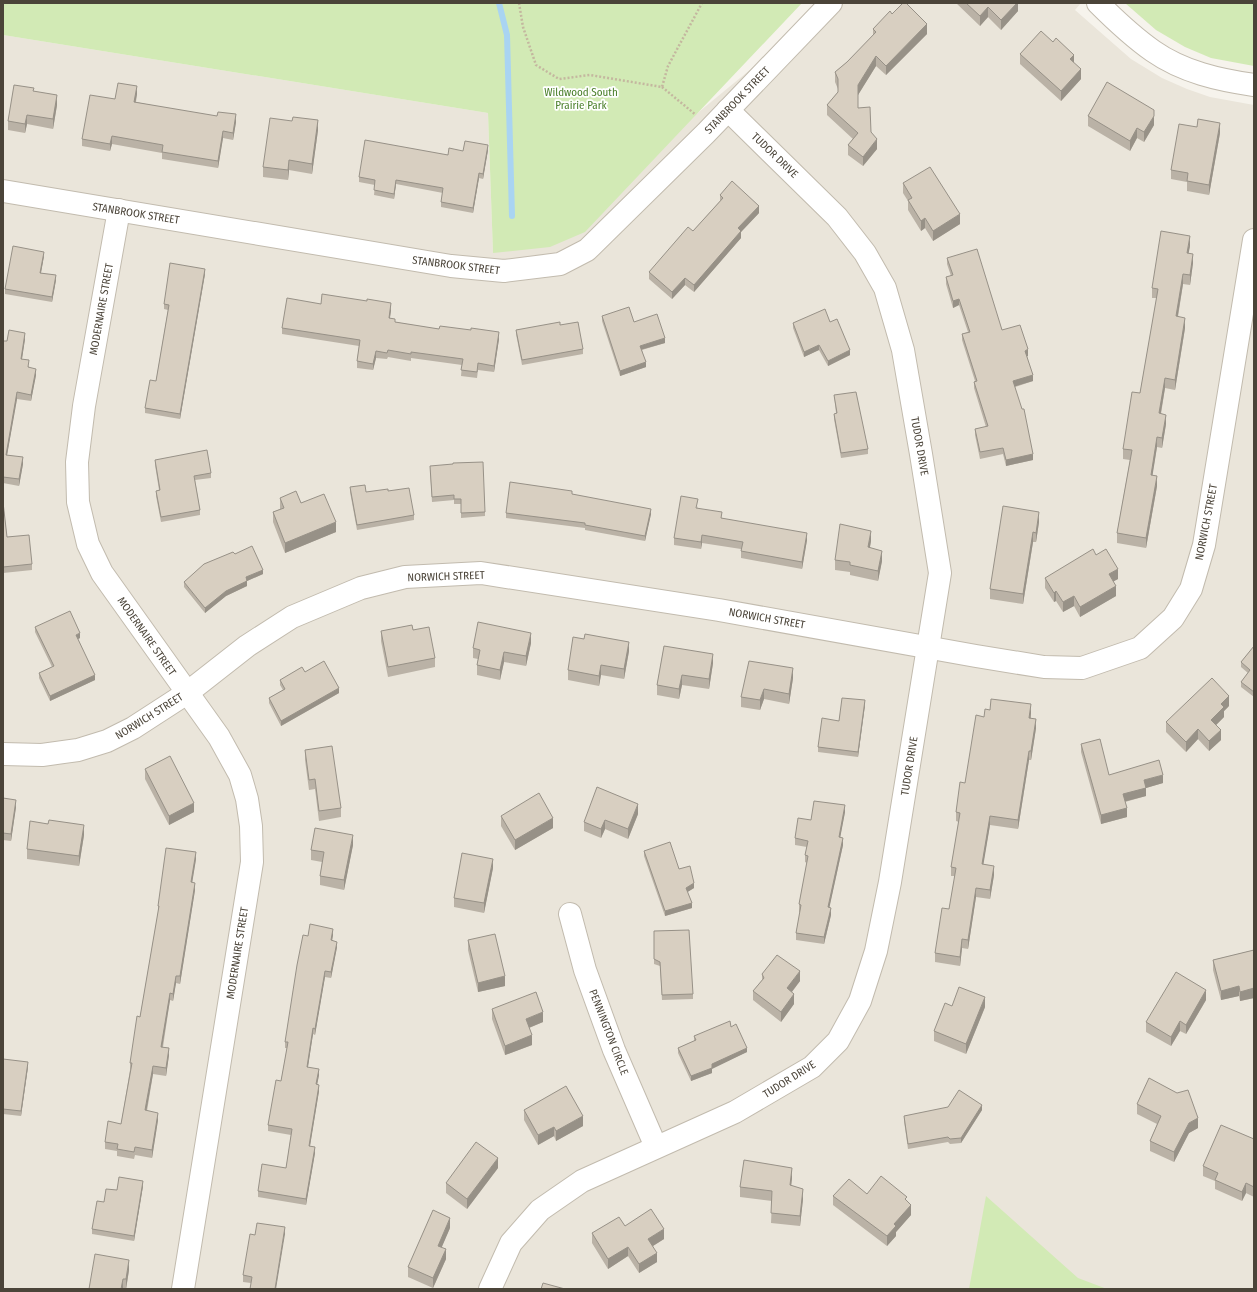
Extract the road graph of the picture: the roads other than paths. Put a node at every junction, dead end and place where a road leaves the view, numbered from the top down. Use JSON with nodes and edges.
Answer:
{"nodes":[{"id":1,"x":831,"y":3,"type":"edge"},
{"id":2,"x":1098,"y":3,"type":"edge"},
{"id":3,"x":1254,"y":85,"type":"edge"},
{"id":4,"x":728,"y":110,"type":"junction"},
{"id":5,"x":3,"y":191,"type":"edge"},
{"id":6,"x":119,"y":210,"type":"junction"},
{"id":7,"x":1254,"y":240,"type":"edge"},
{"id":8,"x":928,"y":647,"type":"junction"},
{"id":9,"x":187,"y":693,"type":"junction"},
{"id":10,"x":3,"y":754,"type":"edge"},
{"id":11,"x":570,"y":914,"type":"dead end"},
{"id":12,"x":656,"y":1147,"type":"junction"},
{"id":13,"x":183,"y":1289,"type":"edge"},
{"id":14,"x":490,"y":1289,"type":"edge"}],
"edges":[{"from":1,"to":4,"type":"street","name":"STANBROOK STREET"},
{"from":2,"to":3,"type":"street"},
{"from":4,"to":6,"type":"street","name":"STANBROOK STREET"},
{"from":4,"to":8,"type":"street","name":"TUDOR DRIVE"},
{"from":5,"to":6,"type":"street","name":"STANBROOK STREET"},
{"from":6,"to":9,"type":"street","name":"MODERNAIRE STREET"},
{"from":7,"to":8,"type":"street","name":"NORWICH STREET"},
{"from":8,"to":9,"type":"street","name":"NORWICH STREET"},
{"from":8,"to":12,"type":"street","name":"TUDOR DRIVE"},
{"from":9,"to":10,"type":"street","name":"NORWICH STREET"},
{"from":9,"to":13,"type":"street","name":"MODERNAIRE STREET"},
{"from":11,"to":12,"type":"street","name":"PENNINGTON CIRCLE"},
{"from":12,"to":14,"type":"street","name":"TUDOR DRIVE"}]}
